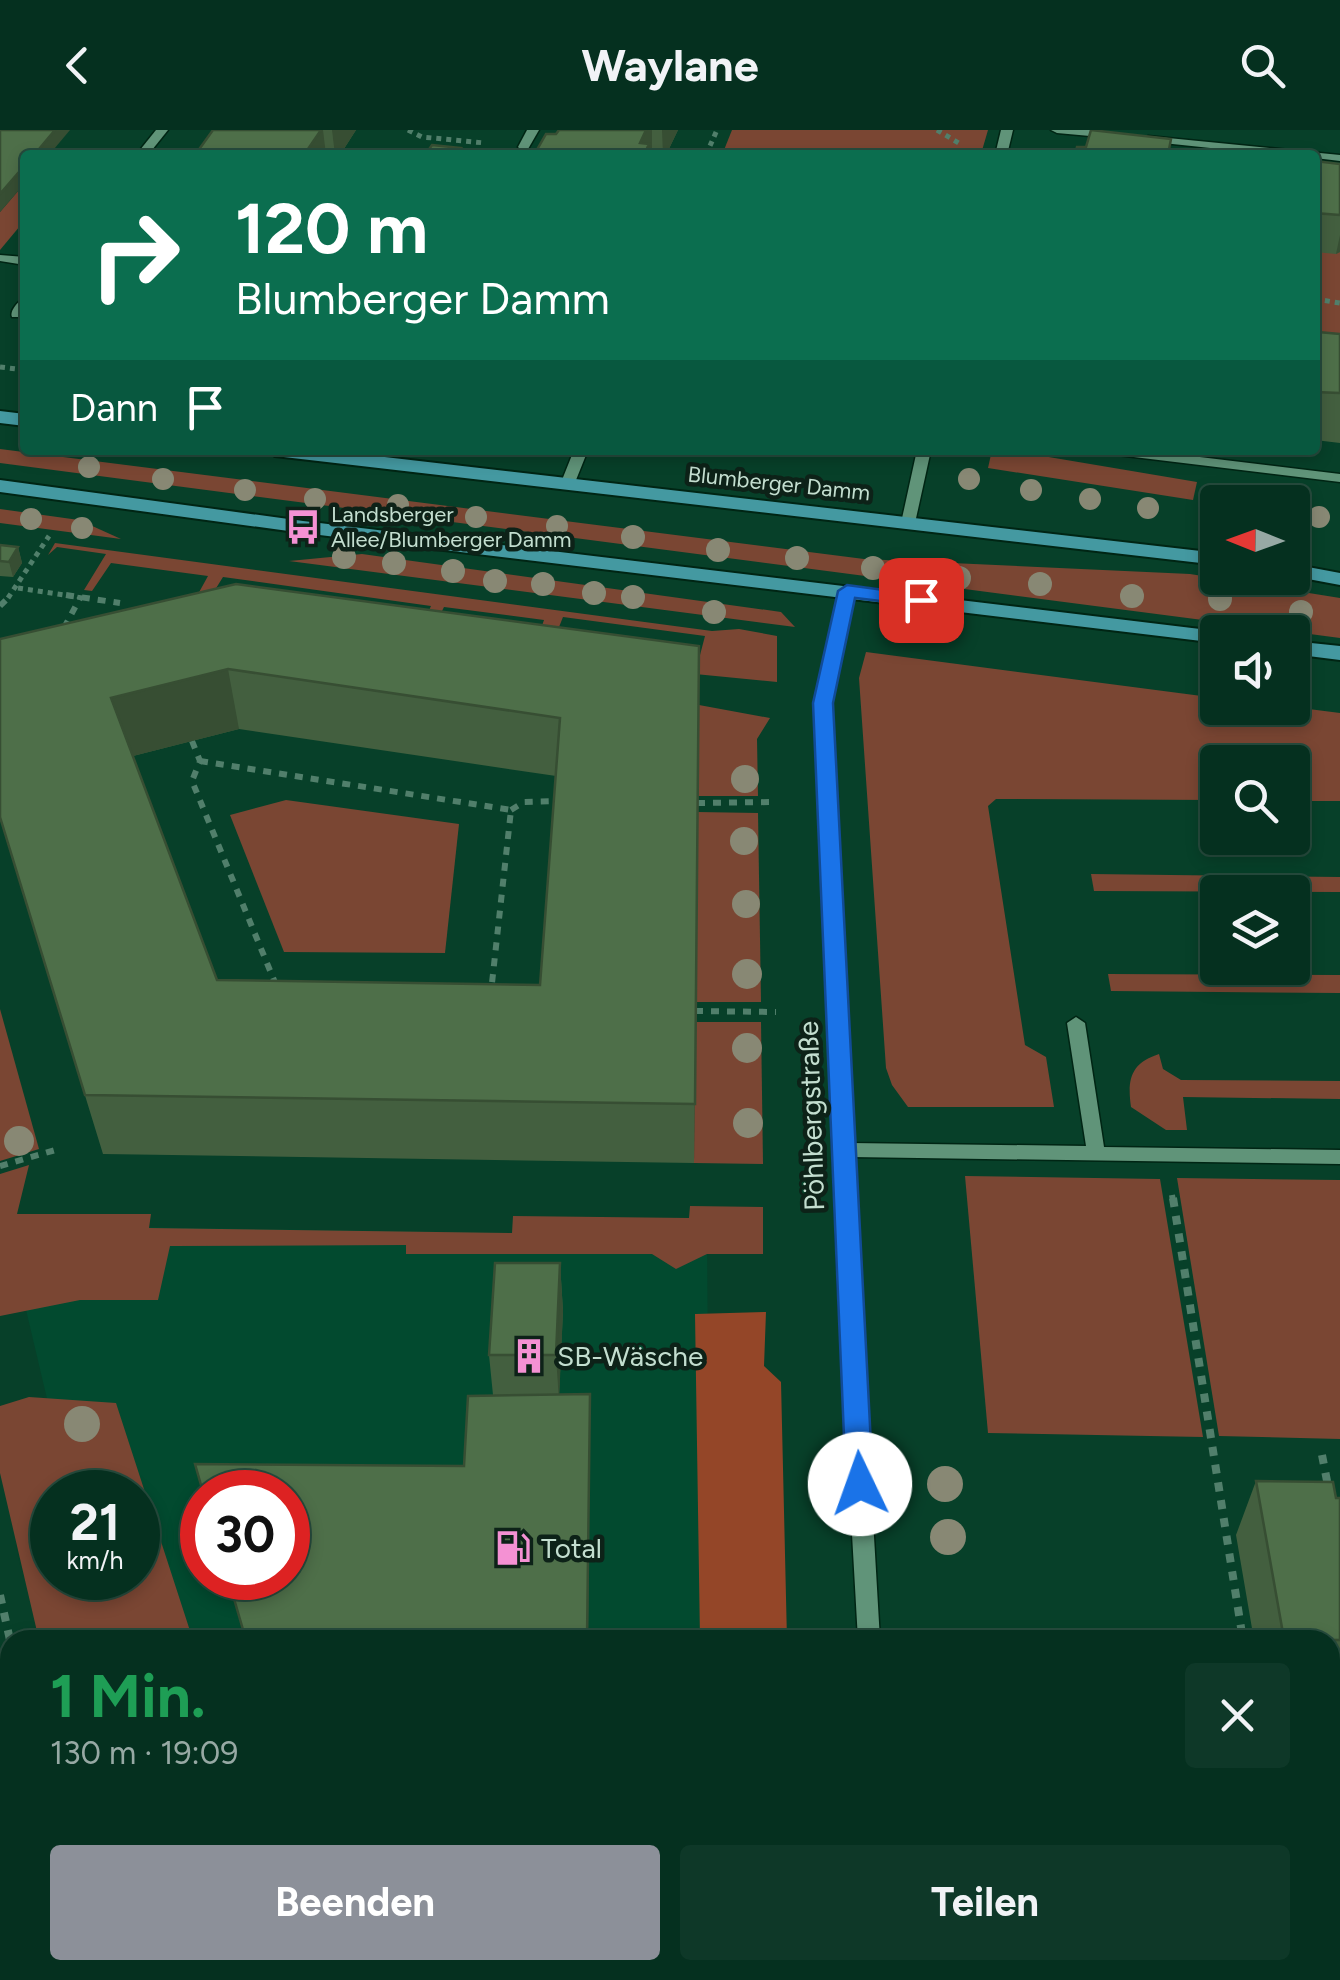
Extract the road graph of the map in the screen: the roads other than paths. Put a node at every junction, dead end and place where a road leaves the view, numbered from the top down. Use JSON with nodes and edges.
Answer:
{"nodes":[{"id":1,"x":162,"y":130,"type":"edge"},
{"id":2,"x":533,"y":130,"type":"edge"},
{"id":3,"x":1057,"y":130,"type":"edge"},
{"id":4,"x":1120,"y":136,"type":"edge"},
{"id":5,"x":1139,"y":138,"type":"edge"},
{"id":6,"x":524,"y":147,"type":"road end"},
{"id":7,"x":146,"y":150,"type":"edge"},
{"id":8,"x":1262,"y":150,"type":"edge"},
{"id":9,"x":318,"y":455,"type":"edge"},
{"id":10,"x":579,"y":455,"type":"edge"},
{"id":11,"x":923,"y":455,"type":"edge"},
{"id":12,"x":1150,"y":455,"type":"edge"},
{"id":13,"x":1340,"y":478,"type":"edge"},
{"id":14,"x":568,"y":485,"type":"junction"},
{"id":15,"x":0,"y":486,"type":"edge"},
{"id":16,"x":908,"y":523,"type":"junction"},
{"id":17,"x":1200,"y":558,"type":"edge"},
{"id":18,"x":1310,"y":573,"type":"edge"},
{"id":19,"x":1340,"y":579,"type":"edge"},
{"id":20,"x":847,"y":591,"type":"junction"},
{"id":21,"x":1200,"y":635,"type":"edge"},
{"id":22,"x":1310,"y":648,"type":"edge"},
{"id":23,"x":1340,"y":652,"type":"edge"},
{"id":24,"x":1076,"y":1023,"type":"dead end"},
{"id":25,"x":842,"y":1150,"type":"junction"},
{"id":26,"x":1096,"y":1154,"type":"junction"},
{"id":27,"x":1340,"y":1157,"type":"edge"},
{"id":28,"x":868,"y":1630,"type":"edge"}],
"edges":[{"from":1,"to":7,"type":"street"},
{"from":2,"to":6,"type":"street"},
{"from":3,"to":4,"type":"street"},
{"from":5,"to":8,"type":"street"},
{"from":9,"to":14,"type":"main road","name":"Blumberger Damm"},
{"from":10,"to":14,"type":"street"},
{"from":11,"to":16,"type":"street"},
{"from":12,"to":13,"type":"street"},
{"from":14,"to":16,"type":"main road","name":"Blumberger Damm"},
{"from":15,"to":20,"type":"main road"},
{"from":16,"to":17,"type":"main road","name":"Blumberger Damm"},
{"from":18,"to":19,"type":"main road"},
{"from":20,"to":21,"type":"main road"},
{"from":20,"to":25,"type":"street","name":"Pöhlbergstraße"},
{"from":22,"to":23,"type":"main road"},
{"from":24,"to":26,"type":"street"},
{"from":25,"to":26,"type":"street"},
{"from":25,"to":28,"type":"street","name":"Pöhlbergstraße"},
{"from":26,"to":27,"type":"street"}]}
